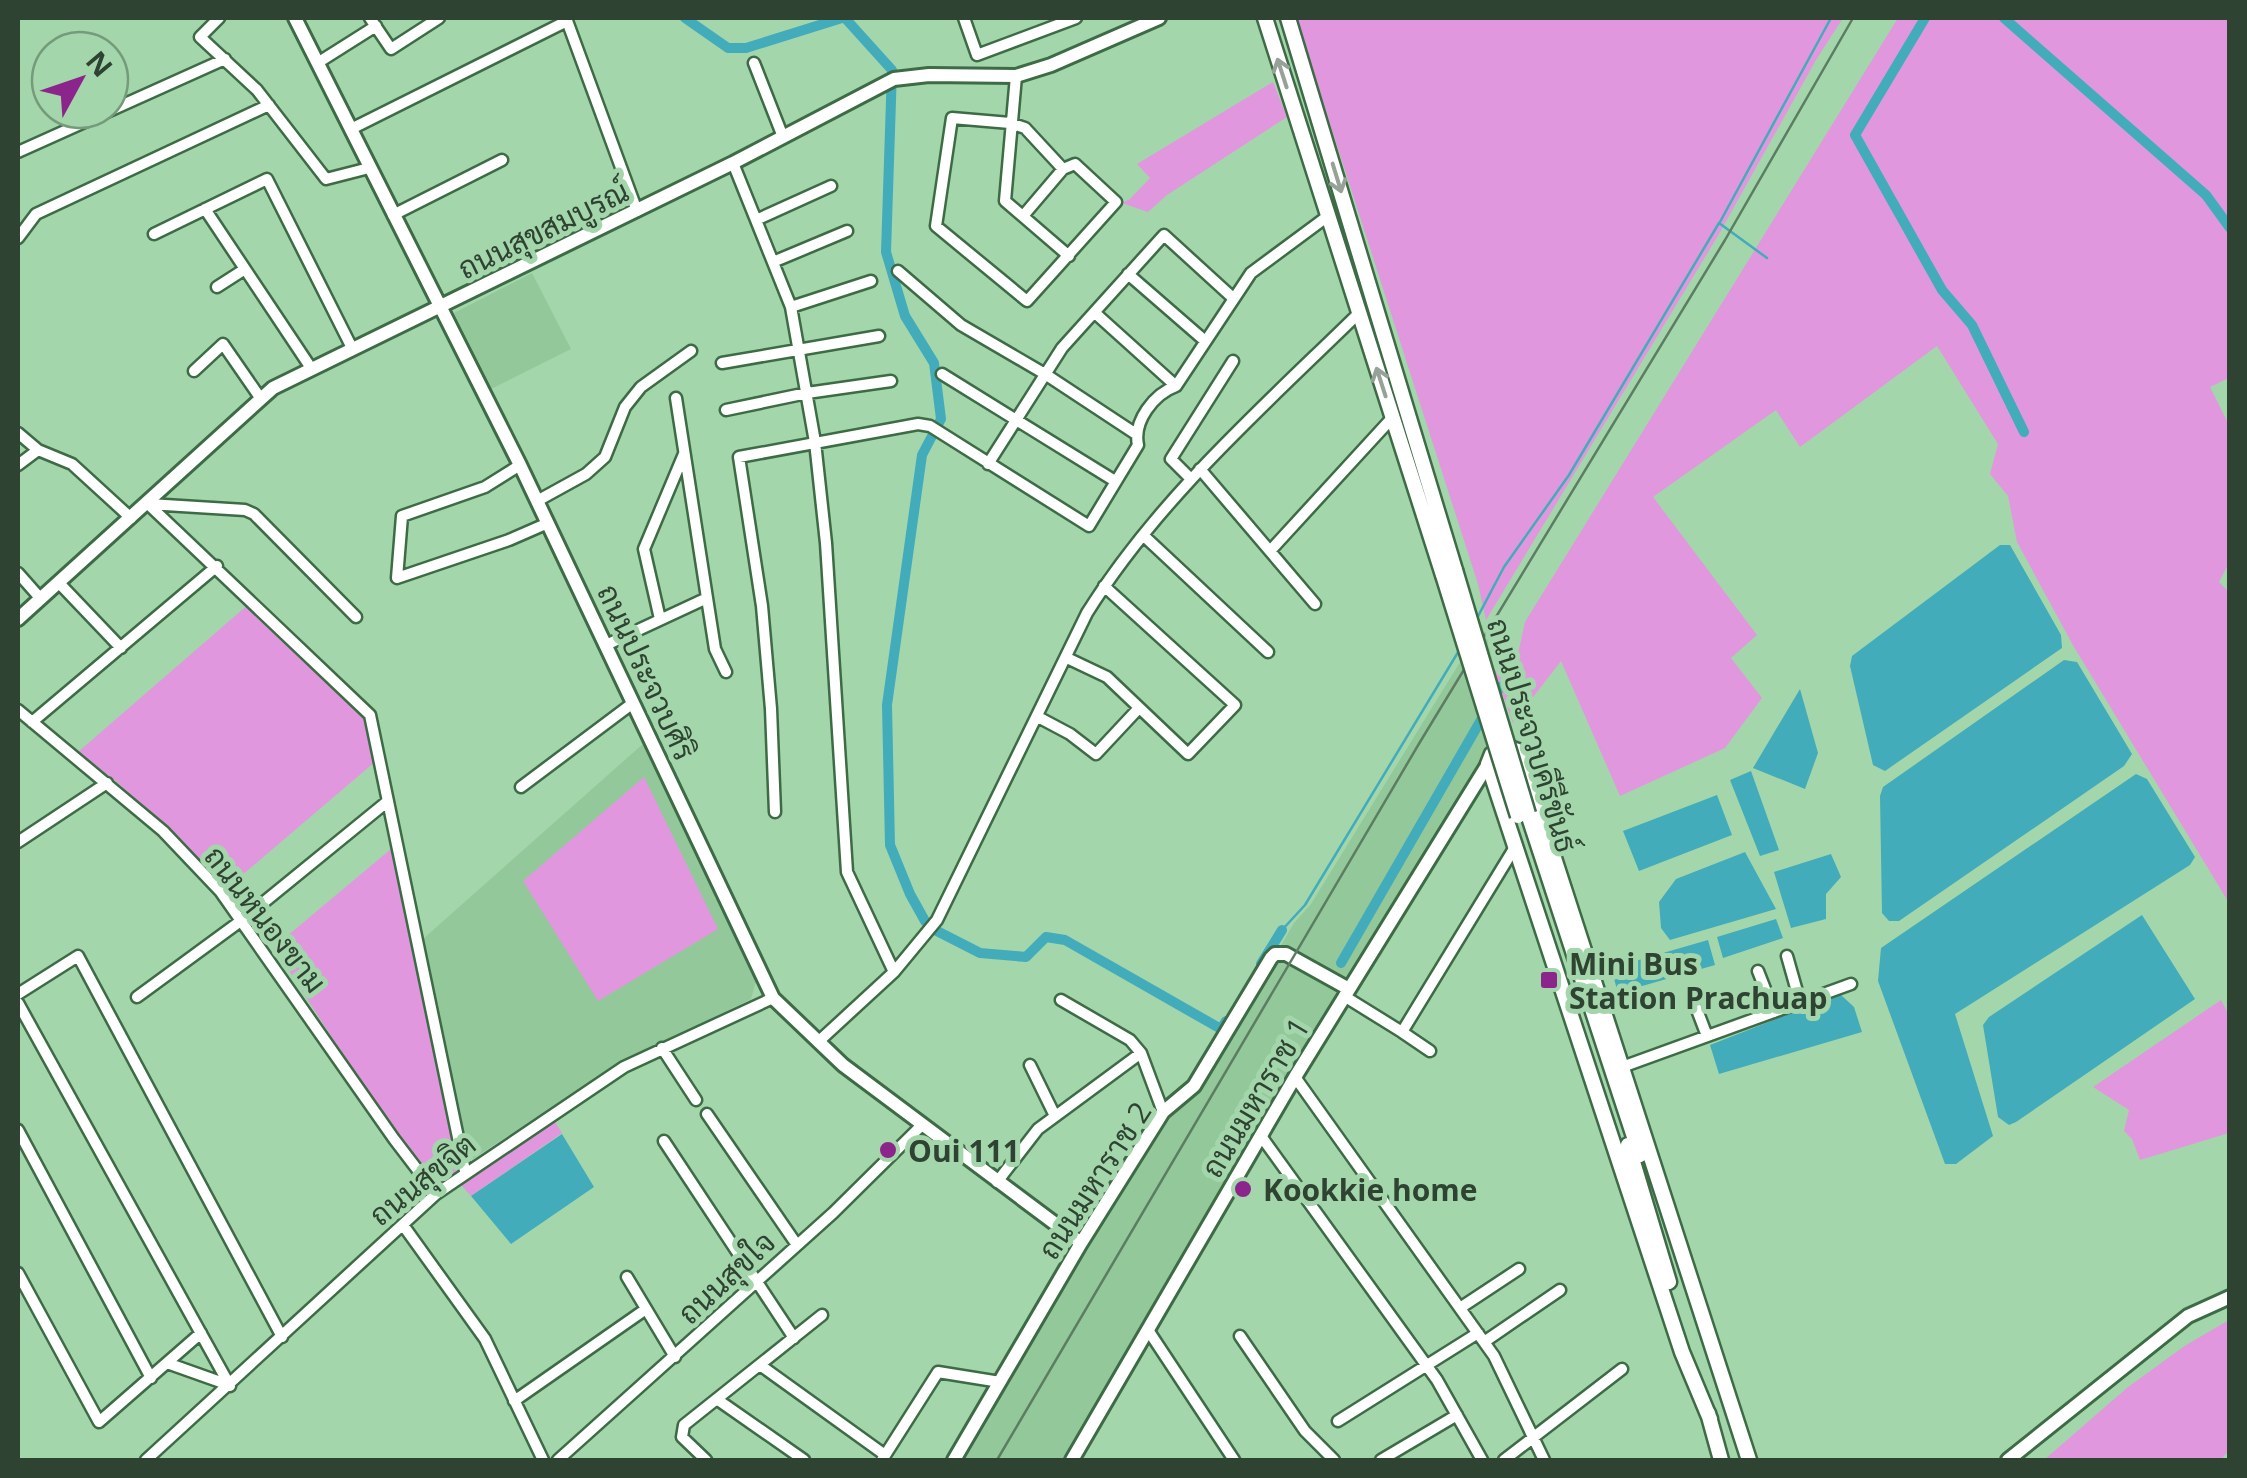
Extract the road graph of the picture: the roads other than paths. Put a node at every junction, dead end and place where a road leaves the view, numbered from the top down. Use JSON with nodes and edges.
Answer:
{"nodes":[{"id":1,"x":219,"y":18,"type":"edge"},
{"id":2,"x":295,"y":18,"type":"edge"},
{"id":3,"x":440,"y":18,"type":"edge"},
{"id":4,"x":964,"y":18,"type":"edge"},
{"id":5,"x":1076,"y":18,"type":"edge"},
{"id":6,"x":1159,"y":18,"type":"edge"},
{"id":7,"x":1265,"y":18,"type":"edge"},
{"id":8,"x":1288,"y":18,"type":"edge"},
{"id":9,"x":566,"y":19,"type":"edge"},
{"id":10,"x":1055,"y":21,"type":"edge"},
{"id":11,"x":373,"y":22,"type":"edge"},
{"id":12,"x":225,"y":58,"type":"junction"},
{"id":13,"x":319,"y":62,"type":"junction"},
{"id":14,"x":754,"y":63,"type":"dead end"},
{"id":15,"x":1016,"y":76,"type":"junction"},
{"id":16,"x":269,"y":105,"type":"junction"},
{"id":17,"x":1010,"y":122,"type":"junction"},
{"id":18,"x":352,"y":128,"type":"junction"},
{"id":19,"x":783,"y":137,"type":"junction"},
{"id":20,"x":18,"y":152,"type":"edge"},
{"id":21,"x":502,"y":160,"type":"dead end"},
{"id":22,"x":734,"y":163,"type":"junction"},
{"id":23,"x":370,"y":168,"type":"junction"},
{"id":24,"x":1063,"y":168,"type":"junction"},
{"id":25,"x":831,"y":186,"type":"dead end"},
{"id":26,"x":205,"y":210,"type":"junction"},
{"id":27,"x":637,"y":211,"type":"junction"},
{"id":28,"x":393,"y":215,"type":"junction"},
{"id":29,"x":1023,"y":216,"type":"junction"},
{"id":30,"x":1328,"y":216,"type":"junction"},
{"id":31,"x":756,"y":220,"type":"junction"},
{"id":32,"x":847,"y":230,"type":"dead end"},
{"id":33,"x":154,"y":234,"type":"dead end"},
{"id":34,"x":18,"y":238,"type":"edge"},
{"id":35,"x":1069,"y":256,"type":"junction"},
{"id":36,"x":773,"y":262,"type":"junction"},
{"id":37,"x":245,"y":269,"type":"junction"},
{"id":38,"x":898,"y":271,"type":"dead end"},
{"id":39,"x":1128,"y":274,"type":"junction"},
{"id":40,"x":871,"y":281,"type":"dead end"},
{"id":41,"x":217,"y":288,"type":"dead end"},
{"id":42,"x":1234,"y":298,"type":"junction"},
{"id":43,"x":791,"y":307,"type":"junction"},
{"id":44,"x":442,"y":308,"type":"junction"},
{"id":45,"x":1095,"y":313,"type":"junction"},
{"id":46,"x":1359,"y":313,"type":"junction"},
{"id":47,"x":879,"y":336,"type":"dead end"},
{"id":48,"x":1204,"y":340,"type":"junction"},
{"id":49,"x":352,"y":348,"type":"junction"},
{"id":50,"x":799,"y":348,"type":"junction"},
{"id":51,"x":691,"y":350,"type":"dead end"},
{"id":52,"x":1234,"y":361,"type":"dead end"},
{"id":53,"x":722,"y":363,"type":"dead end"},
{"id":54,"x":311,"y":368,"type":"junction"},
{"id":55,"x":194,"y":371,"type":"dead end"},
{"id":56,"x":942,"y":374,"type":"dead end"},
{"id":57,"x":1045,"y":374,"type":"junction"},
{"id":58,"x":891,"y":381,"type":"dead end"},
{"id":59,"x":1176,"y":386,"type":"junction"},
{"id":60,"x":807,"y":393,"type":"junction"},
{"id":61,"x":676,"y":398,"type":"dead end"},
{"id":62,"x":260,"y":399,"type":"junction"},
{"id":63,"x":726,"y":410,"type":"dead end"},
{"id":64,"x":1392,"y":418,"type":"junction"},
{"id":65,"x":1017,"y":419,"type":"junction"},
{"id":66,"x":18,"y":433,"type":"edge"},
{"id":67,"x":1136,"y":434,"type":"junction"},
{"id":68,"x":815,"y":442,"type":"junction"},
{"id":69,"x":38,"y":450,"type":"junction"},
{"id":70,"x":684,"y":453,"type":"junction"},
{"id":71,"x":988,"y":464,"type":"junction"},
{"id":72,"x":18,"y":465,"type":"edge"},
{"id":73,"x":520,"y":466,"type":"junction"},
{"id":74,"x":1200,"y":470,"type":"junction"},
{"id":75,"x":1191,"y":479,"type":"junction"},
{"id":76,"x":1115,"y":481,"type":"junction"},
{"id":77,"x":537,"y":501,"type":"junction"},
{"id":78,"x":148,"y":504,"type":"junction"},
{"id":79,"x":132,"y":518,"type":"junction"},
{"id":80,"x":548,"y":523,"type":"junction"},
{"id":81,"x":1144,"y":536,"type":"junction"},
{"id":82,"x":1270,"y":551,"type":"junction"},
{"id":83,"x":217,"y":566,"type":"junction"},
{"id":84,"x":18,"y":573,"type":"edge"},
{"id":85,"x":1449,"y":573,"type":"junction"},
{"id":86,"x":60,"y":584,"type":"junction"},
{"id":87,"x":1104,"y":586,"type":"junction"},
{"id":88,"x":706,"y":598,"type":"junction"},
{"id":89,"x":41,"y":599,"type":"junction"},
{"id":90,"x":1315,"y":604,"type":"dead end"},
{"id":91,"x":356,"y":618,"type":"dead end"},
{"id":92,"x":660,"y":618,"type":"junction"},
{"id":93,"x":18,"y":619,"type":"edge"},
{"id":94,"x":606,"y":645,"type":"junction"},
{"id":95,"x":120,"y":648,"type":"junction"},
{"id":96,"x":1268,"y":652,"type":"dead end"},
{"id":97,"x":1067,"y":658,"type":"junction"},
{"id":98,"x":726,"y":672,"type":"dead end"},
{"id":99,"x":633,"y":703,"type":"junction"},
{"id":100,"x":1138,"y":708,"type":"junction"},
{"id":101,"x":18,"y":710,"type":"edge"},
{"id":102,"x":1038,"y":717,"type":"junction"},
{"id":103,"x":32,"y":722,"type":"junction"},
{"id":104,"x":1488,"y":764,"type":"junction"},
{"id":105,"x":107,"y":783,"type":"junction"},
{"id":106,"x":522,"y":787,"type":"dead end"},
{"id":107,"x":388,"y":801,"type":"junction"},
{"id":108,"x":774,"y":812,"type":"dead end"},
{"id":109,"x":1523,"y":815,"type":"junction"},
{"id":110,"x":18,"y":842,"type":"edge"},
{"id":111,"x":1515,"y":847,"type":"junction"},
{"id":112,"x":242,"y":920,"type":"junction"},
{"id":113,"x":1787,"y":956,"type":"dead end"},
{"id":114,"x":894,"y":972,"type":"junction"},
{"id":115,"x":1758,"y":972,"type":"dead end"},
{"id":116,"x":1851,"y":984,"type":"dead end"},
{"id":117,"x":1347,"y":992,"type":"junction"},
{"id":118,"x":18,"y":994,"type":"edge"},
{"id":119,"x":1692,"y":994,"type":"dead end"},
{"id":120,"x":136,"y":998,"type":"dead end"},
{"id":121,"x":773,"y":998,"type":"junction"},
{"id":122,"x":1061,"y":1000,"type":"dead end"},
{"id":123,"x":18,"y":1002,"type":"edge"},
{"id":124,"x":1800,"y":1002,"type":"junction"},
{"id":125,"x":1774,"y":1012,"type":"junction"},
{"id":126,"x":1402,"y":1032,"type":"junction"},
{"id":127,"x":1707,"y":1036,"type":"junction"},
{"id":128,"x":818,"y":1042,"type":"junction"},
{"id":129,"x":662,"y":1048,"type":"junction"},
{"id":130,"x":1430,"y":1051,"type":"dead end"},
{"id":131,"x":1141,"y":1054,"type":"junction"},
{"id":132,"x":1030,"y":1066,"type":"dead end"},
{"id":133,"x":1622,"y":1067,"type":"junction"},
{"id":134,"x":1295,"y":1077,"type":"junction"},
{"id":135,"x":696,"y":1100,"type":"dead end"},
{"id":136,"x":1164,"y":1112,"type":"junction"},
{"id":137,"x":707,"y":1114,"type":"dead end"},
{"id":138,"x":1055,"y":1116,"type":"junction"},
{"id":139,"x":922,"y":1125,"type":"junction"},
{"id":140,"x":18,"y":1130,"type":"edge"},
{"id":141,"x":1261,"y":1136,"type":"junction"},
{"id":142,"x":664,"y":1141,"type":"dead end"},
{"id":143,"x":465,"y":1171,"type":"junction"},
{"id":144,"x":997,"y":1182,"type":"junction"},
{"id":145,"x":436,"y":1194,"type":"junction"},
{"id":146,"x":402,"y":1225,"type":"junction"},
{"id":147,"x":1081,"y":1244,"type":"junction"},
{"id":148,"x":797,"y":1245,"type":"junction"},
{"id":149,"x":1519,"y":1269,"type":"dead end"},
{"id":150,"x":18,"y":1273,"type":"edge"},
{"id":151,"x":627,"y":1277,"type":"dead end"},
{"id":152,"x":757,"y":1282,"type":"junction"},
{"id":153,"x":1560,"y":1290,"type":"dead end"},
{"id":154,"x":2230,"y":1297,"type":"edge"},
{"id":155,"x":1460,"y":1308,"type":"junction"},
{"id":156,"x":646,"y":1309,"type":"junction"},
{"id":157,"x":822,"y":1315,"type":"dead end"},
{"id":158,"x":1148,"y":1330,"type":"junction"},
{"id":159,"x":201,"y":1333,"type":"junction"},
{"id":160,"x":1240,"y":1336,"type":"dead end"},
{"id":161,"x":282,"y":1337,"type":"junction"},
{"id":162,"x":794,"y":1338,"type":"junction"},
{"id":163,"x":1481,"y":1338,"type":"junction"},
{"id":164,"x":676,"y":1357,"type":"junction"},
{"id":165,"x":167,"y":1363,"type":"junction"},
{"id":166,"x":760,"y":1365,"type":"junction"},
{"id":167,"x":1426,"y":1365,"type":"junction"},
{"id":168,"x":1622,"y":1369,"type":"dead end"},
{"id":169,"x":151,"y":1378,"type":"junction"},
{"id":170,"x":1000,"y":1382,"type":"junction"},
{"id":171,"x":230,"y":1386,"type":"junction"},
{"id":172,"x":718,"y":1400,"type":"junction"},
{"id":173,"x":514,"y":1401,"type":"junction"},
{"id":174,"x":1457,"y":1414,"type":"junction"},
{"id":175,"x":1710,"y":1419,"type":"junction"},
{"id":176,"x":1338,"y":1421,"type":"dead end"},
{"id":177,"x":1533,"y":1438,"type":"junction"},
{"id":178,"x":884,"y":1458,"type":"edge"},
{"id":179,"x":146,"y":1460,"type":"edge"},
{"id":180,"x":543,"y":1460,"type":"edge"},
{"id":181,"x":558,"y":1460,"type":"edge"},
{"id":182,"x":706,"y":1460,"type":"edge"},
{"id":183,"x":804,"y":1460,"type":"edge"},
{"id":184,"x":954,"y":1460,"type":"edge"},
{"id":185,"x":1072,"y":1460,"type":"edge"},
{"id":186,"x":1234,"y":1460,"type":"edge"},
{"id":187,"x":1334,"y":1460,"type":"edge"},
{"id":188,"x":1382,"y":1460,"type":"edge"},
{"id":189,"x":1482,"y":1460,"type":"edge"},
{"id":190,"x":1504,"y":1460,"type":"edge"},
{"id":191,"x":1544,"y":1460,"type":"edge"},
{"id":192,"x":1719,"y":1460,"type":"edge"},
{"id":193,"x":1749,"y":1460,"type":"edge"},
{"id":194,"x":2008,"y":1460,"type":"edge"}],
"edges":[{"from":1,"to":12,"type":"street"},
{"from":2,"to":13,"type":"street","name":"ถนนประจวบศิริ"},
{"from":3,"to":11,"type":"street"},
{"from":4,"to":10,"type":"street"},
{"from":5,"to":10,"type":"street"},
{"from":6,"to":15,"type":"street","name":"ถนนสุขสมบูรณ์"},
{"from":30,"to":7,"type":"main road","name":"ถนนประจวบคีรีขันธ์","one_way":true},
{"from":8,"to":85,"type":"main road","name":"ถนนประจวบคีรีขันธ์","one_way":true},
{"from":9,"to":18,"type":"street"},
{"from":9,"to":27,"type":"street"},
{"from":11,"to":13,"type":"street"},
{"from":12,"to":16,"type":"street"},
{"from":12,"to":20,"type":"street"},
{"from":13,"to":18,"type":"street","name":"ถนนประจวบศิริ"},
{"from":14,"to":19,"type":"street"},
{"from":15,"to":17,"type":"street"},
{"from":15,"to":19,"type":"street","name":"ถนนสุขสมบูรณ์"},
{"from":16,"to":23,"type":"street"},
{"from":16,"to":34,"type":"street"},
{"from":17,"to":24,"type":"street"},
{"from":17,"to":29,"type":"street"},
{"from":17,"to":35,"type":"street"},
{"from":18,"to":23,"type":"street","name":"ถนนประจวบศิริ"},
{"from":19,"to":22,"type":"street","name":"ถนนสุขสมบูรณ์"},
{"from":21,"to":28,"type":"street"},
{"from":22,"to":27,"type":"street","name":"ถนนสุขสมบูรณ์"},
{"from":22,"to":31,"type":"street"},
{"from":23,"to":28,"type":"street","name":"ถนนประจวบศิริ"},
{"from":24,"to":29,"type":"street"},
{"from":24,"to":35,"type":"street"},
{"from":25,"to":31,"type":"street"},
{"from":26,"to":33,"type":"street"},
{"from":26,"to":37,"type":"street"},
{"from":26,"to":49,"type":"street"},
{"from":27,"to":44,"type":"street","name":"ถนนสุขสมบูรณ์"},
{"from":28,"to":44,"type":"street","name":"ถนนประจวบศิริ"},
{"from":29,"to":35,"type":"street"},
{"from":30,"to":42,"type":"street"},
{"from":30,"to":46,"type":"main road","name":"ถนนประจวบคีรีขันธ์"},
{"from":31,"to":36,"type":"street"},
{"from":32,"to":36,"type":"street"},
{"from":36,"to":43,"type":"street"},
{"from":37,"to":41,"type":"street"},
{"from":37,"to":54,"type":"street"},
{"from":38,"to":57,"type":"street"},
{"from":39,"to":42,"type":"street"},
{"from":39,"to":45,"type":"street"},
{"from":39,"to":48,"type":"street"},
{"from":40,"to":43,"type":"street"},
{"from":42,"to":48,"type":"street"},
{"from":43,"to":50,"type":"street"},
{"from":44,"to":49,"type":"street","name":"ถนนสุขสมบูรณ์"},
{"from":44,"to":73,"type":"street","name":"ถนนประจวบศิริ"},
{"from":45,"to":57,"type":"street"},
{"from":45,"to":59,"type":"street"},
{"from":64,"to":46,"type":"main road","name":"ถนนประจวบคีรีขันธ์","one_way":true},
{"from":46,"to":74,"type":"street"},
{"from":47,"to":50,"type":"street"},
{"from":48,"to":59,"type":"street"},
{"from":49,"to":54,"type":"street","name":"ถนนสุขสมบูรณ์"},
{"from":50,"to":53,"type":"street"},
{"from":50,"to":60,"type":"street"},
{"from":51,"to":77,"type":"street"},
{"from":52,"to":75,"type":"street"},
{"from":54,"to":62,"type":"street","name":"ถนนสุขสมบูรณ์"},
{"from":55,"to":62,"type":"street"},
{"from":56,"to":65,"type":"street"},
{"from":57,"to":65,"type":"street"},
{"from":57,"to":67,"type":"street"},
{"from":58,"to":60,"type":"street"},
{"from":59,"to":67,"type":"street"},
{"from":60,"to":63,"type":"street"},
{"from":60,"to":68,"type":"street"},
{"from":61,"to":70,"type":"street"},
{"from":62,"to":78,"type":"street","name":"ถนนสุขสมบูรณ์"},
{"from":64,"to":82,"type":"street"},
{"from":64,"to":85,"type":"main road","name":"ถนนประจวบคีรีขันธ์"},
{"from":65,"to":71,"type":"street"},
{"from":65,"to":76,"type":"street"},
{"from":66,"to":69,"type":"street"},
{"from":67,"to":76,"type":"street"},
{"from":68,"to":71,"type":"street"},
{"from":68,"to":108,"type":"street"},
{"from":68,"to":114,"type":"street"},
{"from":69,"to":72,"type":"street"},
{"from":69,"to":79,"type":"street"},
{"from":70,"to":88,"type":"street"},
{"from":70,"to":92,"type":"street"},
{"from":71,"to":76,"type":"street"},
{"from":73,"to":77,"type":"street","name":"ถนนประจวบศิริ"},
{"from":73,"to":80,"type":"street"},
{"from":74,"to":75,"type":"street"},
{"from":74,"to":82,"type":"street"},
{"from":75,"to":81,"type":"street"},
{"from":77,"to":80,"type":"street","name":"ถนนประจวบศิริ"},
{"from":78,"to":79,"type":"street","name":"ถนนสุขสมบูรณ์"},
{"from":78,"to":83,"type":"street"},
{"from":78,"to":91,"type":"street"},
{"from":79,"to":86,"type":"street","name":"ถนนสุขสมบูรณ์"},
{"from":80,"to":94,"type":"street","name":"ถนนประจวบศิริ"},
{"from":81,"to":87,"type":"street"},
{"from":81,"to":96,"type":"street"},
{"from":82,"to":90,"type":"street"},
{"from":83,"to":95,"type":"street"},
{"from":83,"to":107,"type":"street"},
{"from":84,"to":89,"type":"street"},
{"from":85,"to":109,"type":"main road","name":"ถนนประจวบคีรีขันธ์","bridge":true},
{"from":86,"to":89,"type":"street","name":"ถนนสุขสมบูรณ์"},
{"from":86,"to":95,"type":"street"},
{"from":87,"to":97,"type":"street"},
{"from":87,"to":100,"type":"street"},
{"from":88,"to":92,"type":"street"},
{"from":88,"to":98,"type":"street"},
{"from":89,"to":93,"type":"street","name":"ถนนสุขสมบูรณ์"},
{"from":92,"to":94,"type":"street"},
{"from":94,"to":99,"type":"street","name":"ถนนประจวบศิริ"},
{"from":95,"to":103,"type":"street"},
{"from":97,"to":100,"type":"street"},
{"from":97,"to":102,"type":"street"},
{"from":99,"to":106,"type":"street"},
{"from":99,"to":121,"type":"street","name":"ถนนประจวบศิริ"},
{"from":100,"to":102,"type":"street"},
{"from":101,"to":103,"type":"street","name":"ถนนหนองขาม"},
{"from":102,"to":114,"type":"street"},
{"from":103,"to":105,"type":"street","name":"ถนนหนองขาม"},
{"from":104,"to":111,"type":"main road"},
{"from":104,"to":117,"type":"street","name":"ถนนมหาราช 1"},
{"from":104,"to":133,"type":"main road"},
{"from":105,"to":110,"type":"street"},
{"from":105,"to":112,"type":"street","name":"ถนนหนองขาม"},
{"from":107,"to":112,"type":"street"},
{"from":107,"to":143,"type":"street"},
{"from":109,"to":175,"type":"main road","name":"ถนนประจวบคีรีขันธ์"},
{"from":109,"to":193,"type":"main road","name":"ถนนประจวบคีรีขันธ์"},
{"from":111,"to":126,"type":"street"},
{"from":111,"to":175,"type":"main road"},
{"from":112,"to":120,"type":"street"},
{"from":112,"to":145,"type":"street","name":"ถนนหนองขาม"},
{"from":113,"to":124,"type":"street"},
{"from":114,"to":128,"type":"street"},
{"from":115,"to":125,"type":"street"},
{"from":116,"to":124,"type":"street"},
{"from":117,"to":126,"type":"street"},
{"from":117,"to":134,"type":"street","name":"ถนนมหาราช 1"},
{"from":117,"to":136,"type":"street","name":"ถนนมหาราช 2"},
{"from":118,"to":161,"type":"street"},
{"from":119,"to":127,"type":"street"},
{"from":121,"to":128,"type":"street","name":"ถนนประจวบศิริ"},
{"from":121,"to":129,"type":"street","name":"ถนนสุขจิต"},
{"from":122,"to":131,"type":"street"},
{"from":123,"to":159,"type":"street"},
{"from":124,"to":125,"type":"street"},
{"from":125,"to":127,"type":"street"},
{"from":126,"to":130,"type":"street"},
{"from":127,"to":133,"type":"street"},
{"from":128,"to":139,"type":"street","name":"ถนนประจวบศิริ"},
{"from":129,"to":135,"type":"street"},
{"from":129,"to":143,"type":"street","name":"ถนนสุขจิต"},
{"from":131,"to":136,"type":"street"},
{"from":131,"to":138,"type":"street"},
{"from":132,"to":138,"type":"street"},
{"from":133,"to":193,"type":"main road"},
{"from":134,"to":141,"type":"street","name":"ถนนมหาราช 1"},
{"from":134,"to":155,"type":"street"},
{"from":136,"to":147,"type":"street","name":"ถนนมหาราช 2"},
{"from":137,"to":148,"type":"street"},
{"from":138,"to":144,"type":"street"},
{"from":139,"to":144,"type":"street","name":"ถนนประจวบศิริ"},
{"from":139,"to":148,"type":"street","name":"ถนนสุขใจ"},
{"from":140,"to":169,"type":"street"},
{"from":141,"to":158,"type":"street","name":"ถนนมหาราช 1"},
{"from":141,"to":167,"type":"street"},
{"from":142,"to":152,"type":"street"},
{"from":143,"to":145,"type":"street","name":"ถนนสุขจิต"},
{"from":144,"to":147,"type":"street","name":"ถนนประจวบศิริ"},
{"from":145,"to":146,"type":"street","name":"ถนนสุขจิต"},
{"from":146,"to":161,"type":"street","name":"ถนนสุขจิต"},
{"from":146,"to":173,"type":"street"},
{"from":147,"to":170,"type":"street","name":"ถนนมหาราช 2"},
{"from":148,"to":152,"type":"street","name":"ถนนสุขใจ"},
{"from":149,"to":155,"type":"street"},
{"from":150,"to":169,"type":"street"},
{"from":151,"to":156,"type":"street"},
{"from":152,"to":162,"type":"street"},
{"from":152,"to":164,"type":"street","name":"ถนนสุขใจ"},
{"from":153,"to":163,"type":"street"},
{"from":154,"to":194,"type":"street"},
{"from":155,"to":163,"type":"street"},
{"from":156,"to":164,"type":"street"},
{"from":156,"to":173,"type":"street"},
{"from":157,"to":162,"type":"street"},
{"from":158,"to":185,"type":"street","name":"ถนนมหาราช 1"},
{"from":158,"to":186,"type":"street"},
{"from":159,"to":165,"type":"street"},
{"from":159,"to":171,"type":"street"},
{"from":160,"to":187,"type":"street"},
{"from":161,"to":171,"type":"street","name":"ถนนสุขจิต"},
{"from":162,"to":166,"type":"street"},
{"from":163,"to":167,"type":"street"},
{"from":163,"to":177,"type":"street"},
{"from":164,"to":181,"type":"street","name":"ถนนสุขใจ"},
{"from":165,"to":169,"type":"street"},
{"from":165,"to":171,"type":"street"},
{"from":166,"to":172,"type":"street"},
{"from":166,"to":178,"type":"street"},
{"from":167,"to":174,"type":"street"},
{"from":167,"to":176,"type":"street"},
{"from":168,"to":177,"type":"street"},
{"from":170,"to":178,"type":"street"},
{"from":170,"to":184,"type":"street","name":"ถนนมหาราช 2"},
{"from":171,"to":179,"type":"street","name":"ถนนสุขจิต"},
{"from":172,"to":182,"type":"street"},
{"from":172,"to":183,"type":"street"},
{"from":173,"to":180,"type":"street"},
{"from":174,"to":188,"type":"street"},
{"from":174,"to":189,"type":"street"},
{"from":175,"to":192,"type":"main road","name":"ถนนประจวบคีรีขันธ์"},
{"from":177,"to":190,"type":"street"},
{"from":177,"to":191,"type":"street"}]}
